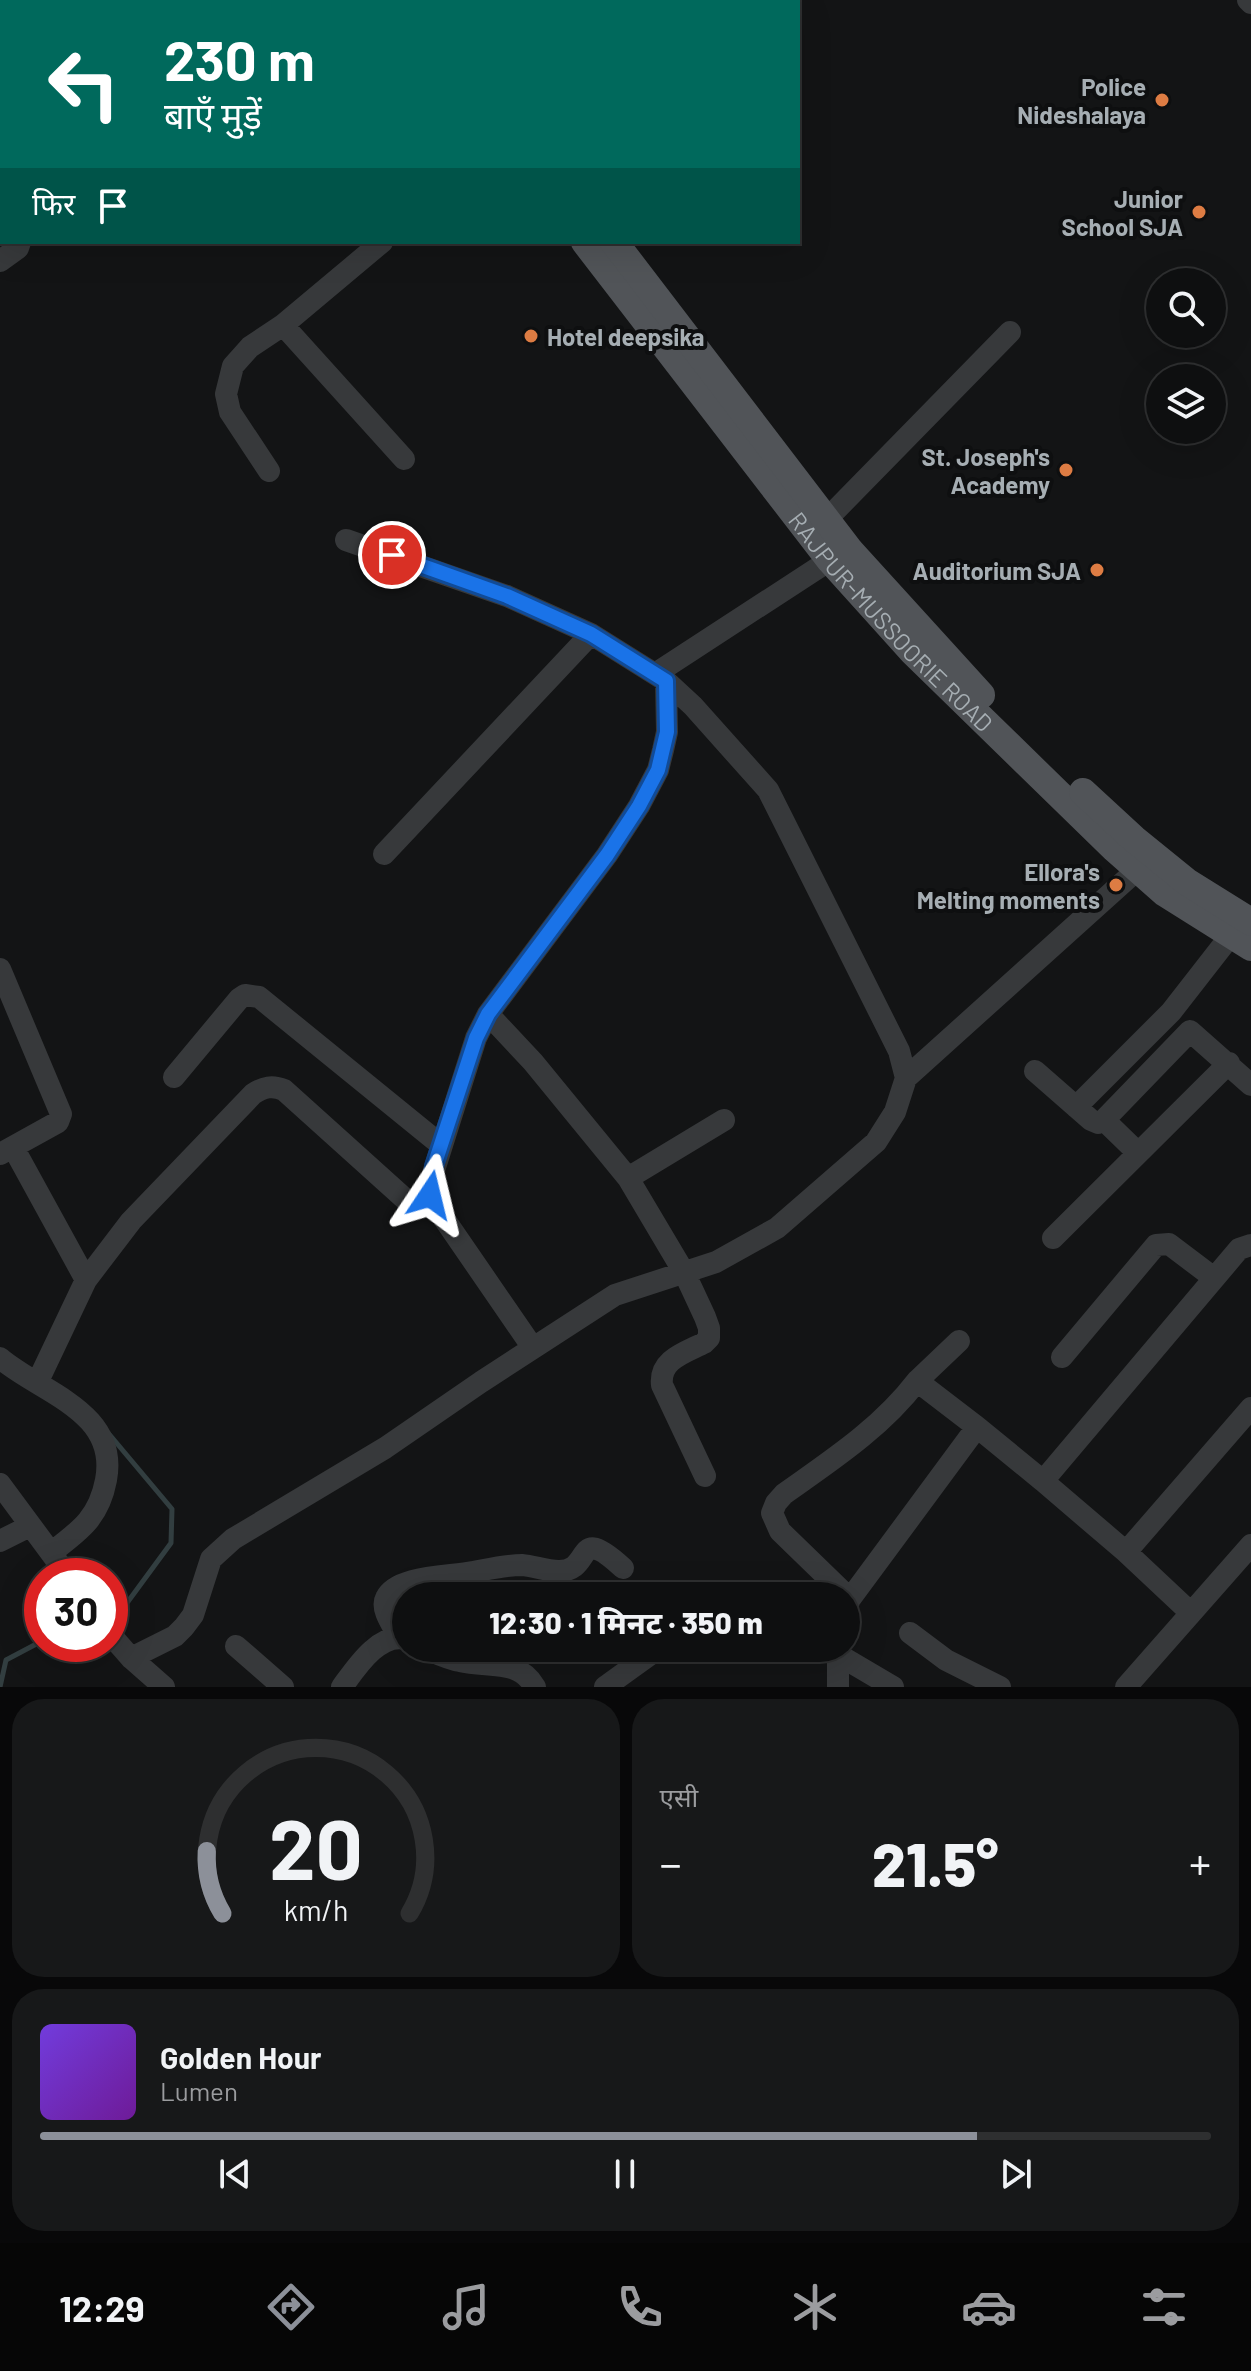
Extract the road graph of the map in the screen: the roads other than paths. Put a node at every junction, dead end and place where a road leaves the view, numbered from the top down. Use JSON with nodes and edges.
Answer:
{"nodes":[{"id":1,"x":19,"y":244,"type":"edge"},
{"id":2,"x":380,"y":244,"type":"edge"},
{"id":3,"x":587,"y":244,"type":"edge"},
{"id":4,"x":616,"y":244,"type":"edge"},
{"id":5,"x":0,"y":261,"type":"edge"},
{"id":6,"x":283,"y":325,"type":"junction"},
{"id":7,"x":1010,"y":332,"type":"dead end"},
{"id":8,"x":404,"y":459,"type":"dead end"},
{"id":9,"x":269,"y":471,"type":"dead end"},
{"id":10,"x":826,"y":520,"type":"junction"},
{"id":11,"x":346,"y":540,"type":"dead end"},
{"id":12,"x":830,"y":560,"type":"junction"},
{"id":13,"x":591,"y":634,"type":"junction"},
{"id":14,"x":660,"y":678,"type":"junction"},
{"id":15,"x":384,"y":854,"type":"dead end"},
{"id":16,"x":1138,"y":869,"type":"junction"},
{"id":17,"x":1244,"y":935,"type":"edge"},
{"id":18,"x":0,"y":969,"type":"edge"},
{"id":19,"x":1171,"y":1012,"type":"junction"},
{"id":20,"x":488,"y":1014,"type":"junction"},
{"id":21,"x":1190,"y":1031,"type":"junction"},
{"id":22,"x":1229,"y":1063,"type":"junction"},
{"id":23,"x":1035,"y":1071,"type":"dead end"},
{"id":24,"x":174,"y":1077,"type":"dead end"},
{"id":25,"x":906,"y":1078,"type":"junction"},
{"id":26,"x":1251,"y":1085,"type":"edge"},
{"id":27,"x":1076,"y":1107,"type":"junction"},
{"id":28,"x":724,"y":1120,"type":"dead end"},
{"id":29,"x":1104,"y":1120,"type":"junction"},
{"id":30,"x":441,"y":1145,"type":"junction"},
{"id":31,"x":7,"y":1151,"type":"edge"},
{"id":32,"x":1138,"y":1153,"type":"junction"},
{"id":33,"x":628,"y":1178,"type":"junction"},
{"id":34,"x":430,"y":1195,"type":"junction"},
{"id":35,"x":1053,"y":1238,"type":"dead end"},
{"id":36,"x":1251,"y":1245,"type":"edge"},
{"id":37,"x":685,"y":1274,"type":"junction"},
{"id":38,"x":1214,"y":1278,"type":"junction"},
{"id":39,"x":86,"y":1280,"type":"junction"},
{"id":40,"x":959,"y":1341,"type":"dead end"},
{"id":41,"x":533,"y":1348,"type":"junction"},
{"id":42,"x":1062,"y":1357,"type":"dead end"},
{"id":43,"x":0,"y":1358,"type":"edge"},
{"id":44,"x":41,"y":1374,"type":"junction"},
{"id":45,"x":917,"y":1381,"type":"junction"},
{"id":46,"x":1251,"y":1408,"type":"edge"},
{"id":47,"x":977,"y":1427,"type":"junction"},
{"id":48,"x":705,"y":1476,"type":"dead end"},
{"id":49,"x":1043,"y":1481,"type":"junction"},
{"id":50,"x":0,"y":1484,"type":"edge"},
{"id":51,"x":30,"y":1526,"type":"junction"},
{"id":52,"x":0,"y":1541,"type":"edge"},
{"id":53,"x":1250,"y":1549,"type":"edge"},
{"id":54,"x":52,"y":1552,"type":"junction"},
{"id":55,"x":1126,"y":1552,"type":"junction"},
{"id":56,"x":56,"y":1558,"type":"edge"},
{"id":57,"x":623,"y":1568,"type":"dead end"},
{"id":58,"x":412,"y":1582,"type":"edge"},
{"id":59,"x":828,"y":1582,"type":"edge"},
{"id":60,"x":860,"y":1588,"type":"edge"},
{"id":61,"x":392,"y":1592,"type":"edge"},
{"id":62,"x":1191,"y":1613,"type":"junction"},
{"id":63,"x":392,"y":1620,"type":"edge"},
{"id":64,"x":910,"y":1633,"type":"dead end"},
{"id":65,"x":392,"y":1641,"type":"edge"},
{"id":66,"x":236,"y":1646,"type":"dead end"},
{"id":67,"x":128,"y":1655,"type":"edge"},
{"id":68,"x":131,"y":1658,"type":"junction"},
{"id":69,"x":463,"y":1662,"type":"edge"},
{"id":70,"x":640,"y":1662,"type":"edge"},
{"id":71,"x":837,"y":1662,"type":"edge"},
{"id":72,"x":854,"y":1662,"type":"edge"},
{"id":73,"x":164,"y":1687,"type":"edge"},
{"id":74,"x":283,"y":1687,"type":"edge"},
{"id":75,"x":342,"y":1687,"type":"edge"},
{"id":76,"x":535,"y":1687,"type":"edge"},
{"id":77,"x":605,"y":1687,"type":"edge"},
{"id":78,"x":838,"y":1687,"type":"edge"},
{"id":79,"x":893,"y":1687,"type":"edge"},
{"id":80,"x":1000,"y":1687,"type":"edge"},
{"id":81,"x":1126,"y":1687,"type":"edge"}],
"edges":[{"from":1,"to":5,"type":"street"},
{"from":2,"to":6,"type":"street"},
{"from":3,"to":12,"type":"main road","name":"RAJPUR-MUSSOORIE ROAD"},
{"from":4,"to":10,"type":"main road","name":"RAJPUR-MUSSOORIE ROAD"},
{"from":6,"to":8,"type":"street"},
{"from":6,"to":9,"type":"street"},
{"from":7,"to":10,"type":"street"},
{"from":10,"to":17,"type":"main road","name":"RAJPUR-MUSSOORIE ROAD"},
{"from":11,"to":13,"type":"street"},
{"from":12,"to":14,"type":"street"},
{"from":12,"to":16,"type":"main road","name":"RAJPUR-MUSSOORIE ROAD"},
{"from":13,"to":14,"type":"street"},
{"from":13,"to":15,"type":"street"},
{"from":14,"to":20,"type":"street"},
{"from":14,"to":25,"type":"street"},
{"from":16,"to":17,"type":"main road","name":"RAJPUR-MUSSOORIE ROAD"},
{"from":16,"to":25,"type":"street"},
{"from":17,"to":19,"type":"street"},
{"from":18,"to":31,"type":"street"},
{"from":19,"to":21,"type":"street"},
{"from":19,"to":27,"type":"street"},
{"from":20,"to":30,"type":"street"},
{"from":20,"to":33,"type":"street"},
{"from":21,"to":22,"type":"street"},
{"from":21,"to":29,"type":"street"},
{"from":22,"to":26,"type":"street"},
{"from":22,"to":32,"type":"street"},
{"from":23,"to":27,"type":"street"},
{"from":24,"to":30,"type":"street"},
{"from":25,"to":37,"type":"street"},
{"from":27,"to":29,"type":"street"},
{"from":28,"to":33,"type":"street"},
{"from":29,"to":32,"type":"street"},
{"from":30,"to":34,"type":"street"},
{"from":31,"to":39,"type":"street"},
{"from":32,"to":35,"type":"street"},
{"from":33,"to":37,"type":"street"},
{"from":34,"to":39,"type":"street"},
{"from":34,"to":41,"type":"street"},
{"from":36,"to":38,"type":"street"},
{"from":37,"to":41,"type":"street"},
{"from":37,"to":48,"type":"street"},
{"from":38,"to":42,"type":"street"},
{"from":38,"to":49,"type":"street"},
{"from":39,"to":44,"type":"street"},
{"from":40,"to":45,"type":"street"},
{"from":41,"to":68,"type":"street"},
{"from":43,"to":44,"type":"street"},
{"from":44,"to":54,"type":"street"},
{"from":45,"to":47,"type":"street"},
{"from":45,"to":59,"type":"street"},
{"from":46,"to":55,"type":"street"},
{"from":47,"to":49,"type":"street"},
{"from":47,"to":60,"type":"street"},
{"from":49,"to":55,"type":"street"},
{"from":50,"to":51,"type":"street"},
{"from":51,"to":52,"type":"street"},
{"from":51,"to":54,"type":"street"},
{"from":53,"to":62,"type":"street"},
{"from":54,"to":56,"type":"street"},
{"from":55,"to":62,"type":"street"},
{"from":57,"to":58,"type":"street"},
{"from":61,"to":63,"type":"street"},
{"from":62,"to":81,"type":"street"},
{"from":64,"to":80,"type":"street"},
{"from":65,"to":75,"type":"street"},
{"from":66,"to":74,"type":"street"},
{"from":67,"to":68,"type":"street"},
{"from":68,"to":73,"type":"street"},
{"from":69,"to":76,"type":"street"},
{"from":70,"to":77,"type":"street"},
{"from":71,"to":78,"type":"street"},
{"from":72,"to":79,"type":"street"}]}
